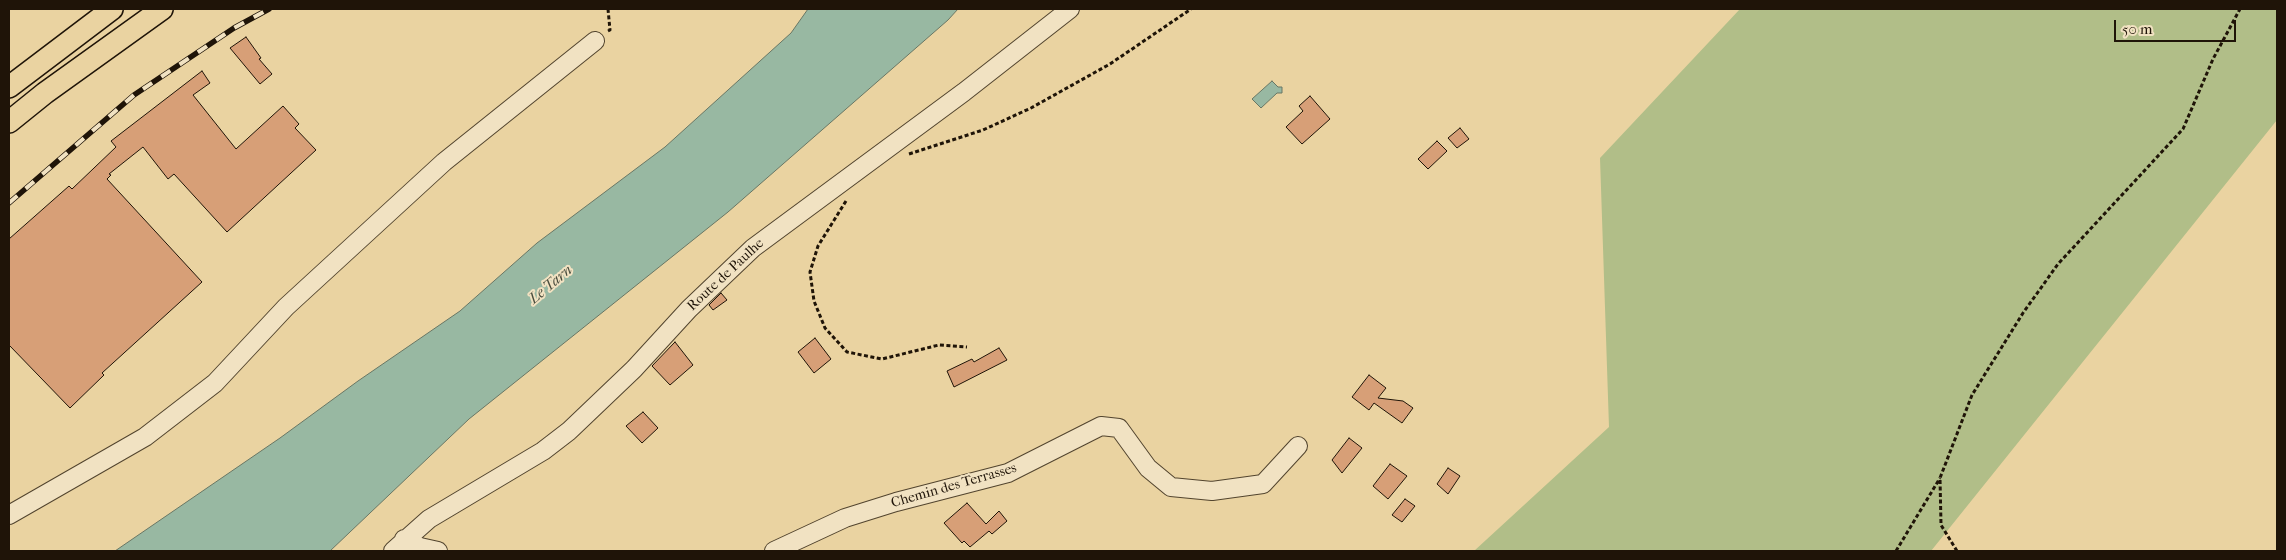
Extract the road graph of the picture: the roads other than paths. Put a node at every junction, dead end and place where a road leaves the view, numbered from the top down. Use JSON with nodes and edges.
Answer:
{"nodes":[{"id":1,"x":112,"y":9,"type":"edge"},
{"id":2,"x":162,"y":9,"type":"edge"},
{"id":3,"x":1070,"y":9,"type":"edge"},
{"id":4,"x":595,"y":41,"type":"dead end"},
{"id":5,"x":9,"y":87,"type":"edge"},
{"id":6,"x":9,"y":122,"type":"edge"},
{"id":7,"x":1298,"y":446,"type":"dead end"},
{"id":8,"x":9,"y":516,"type":"edge"},
{"id":9,"x":398,"y":545,"type":"edge"},
{"id":10,"x":438,"y":551,"type":"edge"},
{"id":11,"x":774,"y":551,"type":"edge"}],
"edges":[{"from":1,"to":5,"type":"main road"},
{"from":2,"to":6,"type":"main road"},
{"from":3,"to":9,"type":"street","name":"Route de Paulhe"},
{"from":4,"to":8,"type":"street"},
{"from":7,"to":11,"type":"street","name":"Chemin des Terrasses"},
{"from":9,"to":10,"type":"street"}]}
